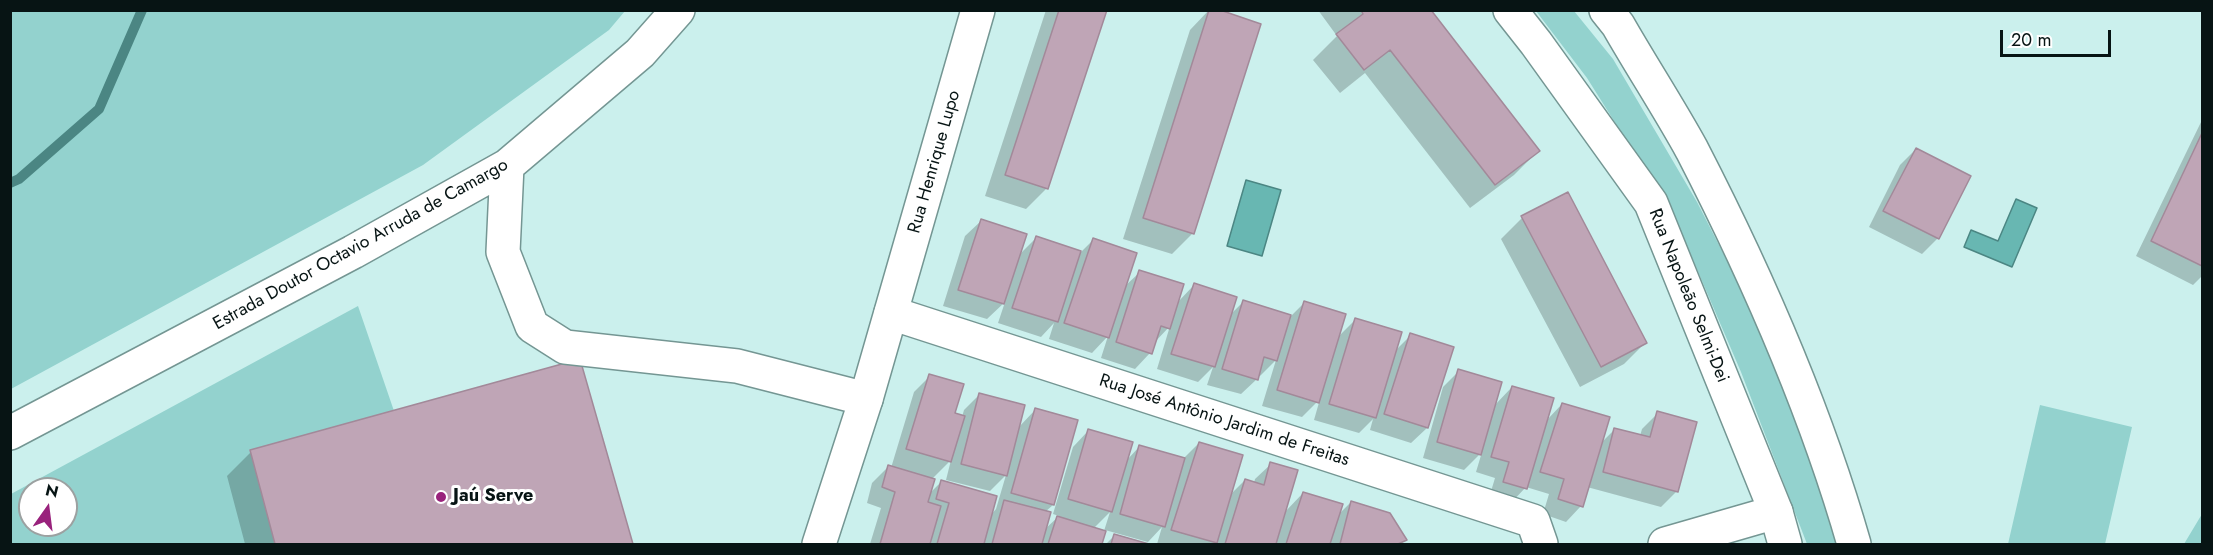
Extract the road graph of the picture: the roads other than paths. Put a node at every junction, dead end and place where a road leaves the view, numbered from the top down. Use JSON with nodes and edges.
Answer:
{"nodes":[{"id":1,"x":678,"y":10,"type":"edge"},
{"id":2,"x":978,"y":10,"type":"edge"},
{"id":3,"x":1510,"y":10,"type":"edge"},
{"id":4,"x":1606,"y":10,"type":"edge"},
{"id":5,"x":507,"y":166,"type":"junction"},
{"id":6,"x":891,"y":314,"type":"junction"},
{"id":7,"x":866,"y":399,"type":"junction"},
{"id":8,"x":10,"y":433,"type":"edge"},
{"id":9,"x":1776,"y":512,"type":"junction"},
{"id":10,"x":819,"y":544,"type":"edge"},
{"id":11,"x":1541,"y":544,"type":"edge"},
{"id":12,"x":1665,"y":544,"type":"edge"},
{"id":13,"x":1785,"y":544,"type":"edge"},
{"id":14,"x":1854,"y":544,"type":"edge"}],
"edges":[{"from":1,"to":5,"type":"street","name":"Estrada Doutor Octavio Arruda de Camargo"},
{"from":2,"to":6,"type":"street","name":"Rua Henrique Lupo"},
{"from":3,"to":9,"type":"street","name":"Rua Napoleão Selmi-Dei"},
{"from":4,"to":14,"type":"street"},
{"from":5,"to":7,"type":"street"},
{"from":5,"to":8,"type":"street","name":"Estrada Doutor Octavio Arruda de Camargo"},
{"from":6,"to":7,"type":"street","name":"Rua Henrique Lupo"},
{"from":6,"to":11,"type":"street","name":"Rua José Antônio Jardim de Freitas"},
{"from":7,"to":10,"type":"street","name":"Rua Henrique Lupo"},
{"from":9,"to":12,"type":"street"},
{"from":9,"to":13,"type":"street","name":"Rua Napoleão Selmi-Dei"}]}
